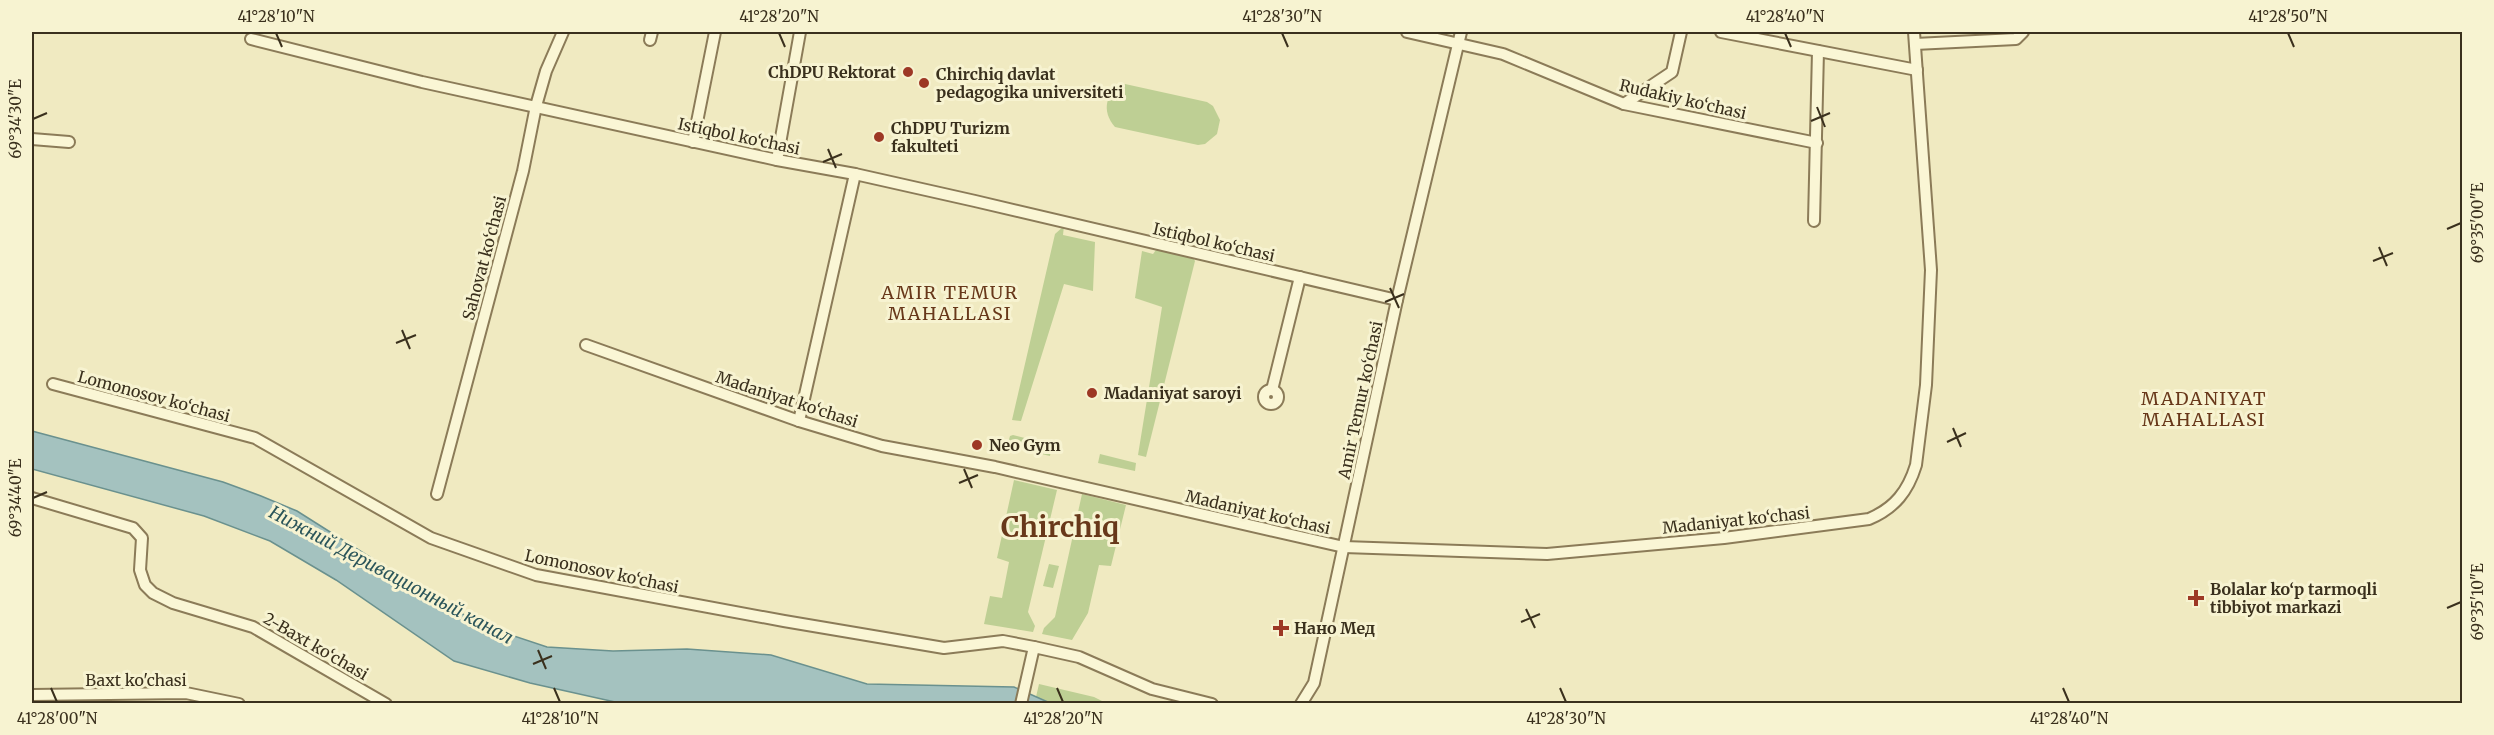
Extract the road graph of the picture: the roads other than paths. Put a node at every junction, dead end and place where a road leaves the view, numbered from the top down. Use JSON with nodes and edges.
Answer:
{"nodes":[{"id":1,"x":562,"y":32,"type":"edge"},
{"id":2,"x":715,"y":32,"type":"edge"},
{"id":3,"x":800,"y":32,"type":"edge"},
{"id":4,"x":1407,"y":32,"type":"edge"},
{"id":5,"x":1681,"y":32,"type":"edge"},
{"id":6,"x":1721,"y":32,"type":"edge"},
{"id":7,"x":1914,"y":32,"type":"edge"},
{"id":8,"x":2024,"y":32,"type":"edge"},
{"id":9,"x":1460,"y":37,"type":"edge"},
{"id":10,"x":251,"y":39,"type":"dead end"},
{"id":11,"x":1915,"y":44,"type":"junction"},
{"id":12,"x":1818,"y":51,"type":"junction"},
{"id":13,"x":1917,"y":70,"type":"junction"},
{"id":14,"x":1624,"y":104,"type":"junction"},
{"id":15,"x":536,"y":106,"type":"junction"},
{"id":16,"x":32,"y":139,"type":"edge"},
{"id":17,"x":69,"y":142,"type":"dead end"},
{"id":18,"x":693,"y":142,"type":"junction"},
{"id":19,"x":1817,"y":143,"type":"junction"},
{"id":20,"x":777,"y":160,"type":"junction"},
{"id":21,"x":855,"y":174,"type":"junction"},
{"id":22,"x":1814,"y":221,"type":"dead end"},
{"id":23,"x":1300,"y":277,"type":"junction"},
{"id":24,"x":1397,"y":300,"type":"junction"},
{"id":25,"x":586,"y":345,"type":"dead end"},
{"id":26,"x":53,"y":384,"type":"dead end"},
{"id":27,"x":1272,"y":390,"type":"dead end"},
{"id":28,"x":799,"y":422,"type":"junction"},
{"id":29,"x":437,"y":494,"type":"dead end"},
{"id":30,"x":32,"y":498,"type":"edge"},
{"id":31,"x":1344,"y":547,"type":"junction"},
{"id":32,"x":1034,"y":647,"type":"junction"},
{"id":33,"x":32,"y":695,"type":"edge"},
{"id":34,"x":239,"y":704,"type":"edge"},
{"id":35,"x":386,"y":704,"type":"edge"},
{"id":36,"x":1021,"y":704,"type":"edge"},
{"id":37,"x":1212,"y":704,"type":"edge"},
{"id":38,"x":1301,"y":704,"type":"edge"}],
"edges":[{"from":1,"to":15,"type":"street","name":"Sahovat ko‘chasi"},
{"from":2,"to":18,"type":"street"},
{"from":3,"to":20,"type":"street"},
{"from":4,"to":9,"type":"street","name":"Rudakiy ko‘chasi"},
{"from":5,"to":14,"type":"street"},
{"from":6,"to":12,"type":"street"},
{"from":7,"to":11,"type":"street"},
{"from":8,"to":11,"type":"street"},
{"from":9,"to":14,"type":"street","name":"Rudakiy ko‘chasi"},
{"from":9,"to":24,"type":"street","name":"Amir Temur ko‘chasi"},
{"from":10,"to":15,"type":"street","name":"Istiqbol ko‘chasi"},
{"from":11,"to":13,"type":"street"},
{"from":12,"to":13,"type":"street"},
{"from":12,"to":19,"type":"street"},
{"from":13,"to":31,"type":"street","name":"Madaniyat ko‘chasi"},
{"from":14,"to":19,"type":"street","name":"Rudakiy ko‘chasi"},
{"from":15,"to":18,"type":"street","name":"Istiqbol ko‘chasi"},
{"from":15,"to":29,"type":"street","name":"Sahovat ko‘chasi"},
{"from":16,"to":17,"type":"street"},
{"from":18,"to":20,"type":"street","name":"Istiqbol ko‘chasi"},
{"from":19,"to":22,"type":"street"},
{"from":20,"to":21,"type":"street","name":"Istiqbol ko‘chasi"},
{"from":21,"to":23,"type":"street","name":"Istiqbol ko‘chasi"},
{"from":21,"to":28,"type":"street"},
{"from":23,"to":24,"type":"street","name":"Istiqbol ko‘chasi"},
{"from":23,"to":27,"type":"street"},
{"from":24,"to":31,"type":"street","name":"Amir Temur ko‘chasi"},
{"from":25,"to":28,"type":"street","name":"Madaniyat ko‘chasi"},
{"from":26,"to":32,"type":"street","name":"Lomonosov ko‘chasi"},
{"from":28,"to":31,"type":"street","name":"Madaniyat ko‘chasi"},
{"from":30,"to":35,"type":"street","name":"2-Baxt ko‘chasi"},
{"from":31,"to":38,"type":"street","name":"Amir Temur ko‘chasi"},
{"from":32,"to":36,"type":"street"},
{"from":32,"to":37,"type":"street"},
{"from":33,"to":34,"type":"street","name":"Baxt ko'chasi"}]}
